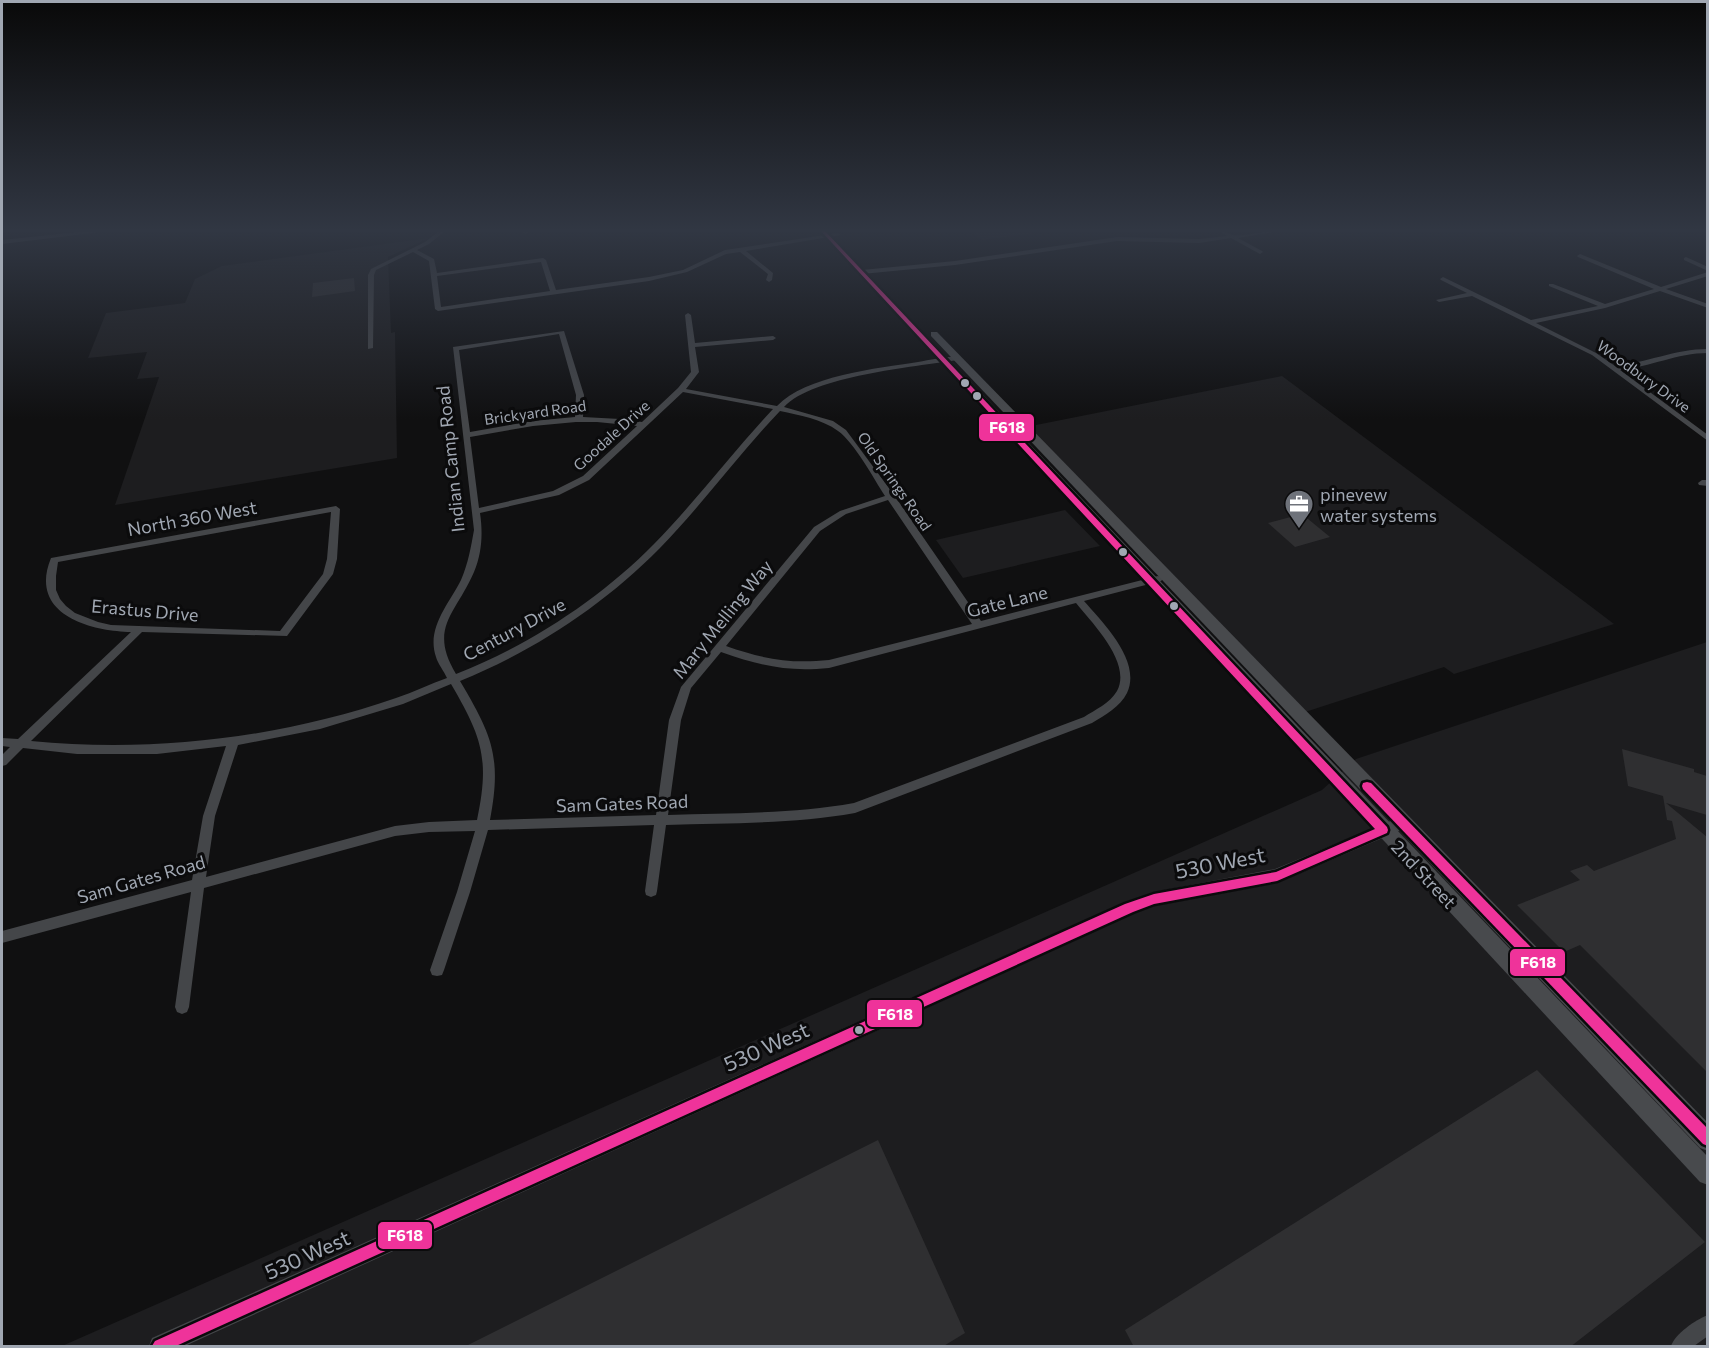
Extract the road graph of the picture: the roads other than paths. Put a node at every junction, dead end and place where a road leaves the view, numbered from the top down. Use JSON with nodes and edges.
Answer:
{"nodes":[{"id":1,"x":371,"y":294,"type":"edge"},
{"id":2,"x":436,"y":294,"type":"edge"},
{"id":3,"x":541,"y":294,"type":"edge"},
{"id":4,"x":888,"y":294,"type":"edge"},
{"id":5,"x":1473,"y":294,"type":"joint"},
{"id":6,"x":1572,"y":294,"type":"edge"},
{"id":7,"x":1644,"y":294,"type":"edge"},
{"id":8,"x":1673,"y":294,"type":"edge"},
{"id":9,"x":1439,"y":300,"type":"dead end"},
{"id":10,"x":1707,"y":306,"type":"edge"},
{"id":11,"x":1603,"y":307,"type":"junction"},
{"id":12,"x":688,"y":315,"type":"dead end"},
{"id":13,"x":1530,"y":322,"type":"junction"},
{"id":14,"x":772,"y":338,"type":"dead end"},
{"id":15,"x":693,"y":345,"type":"junction"},
{"id":16,"x":370,"y":348,"type":"dead end"},
{"id":17,"x":1707,"y":351,"type":"edge"},
{"id":18,"x":950,"y":359,"type":"junction"},
{"id":19,"x":1615,"y":368,"type":"junction"},
{"id":20,"x":681,"y":390,"type":"junction"},
{"id":21,"x":777,"y":410,"type":"junction"},
{"id":22,"x":579,"y":417,"type":"junction"},
{"id":23,"x":643,"y":425,"type":"junction"},
{"id":24,"x":467,"y":435,"type":"junction"},
{"id":25,"x":1707,"y":439,"type":"edge"},
{"id":26,"x":891,"y":497,"type":"junction"},
{"id":27,"x":476,"y":512,"type":"junction"},
{"id":28,"x":54,"y":560,"type":"joint"},
{"id":29,"x":1159,"y":579,"type":"junction"},
{"id":30,"x":1078,"y":600,"type":"junction"},
{"id":31,"x":979,"y":626,"type":"junction"},
{"id":32,"x":139,"y":630,"type":"junction"},
{"id":33,"x":283,"y":634,"type":"joint"},
{"id":34,"x":718,"y":647,"type":"junction"},
{"id":35,"x":453,"y":679,"type":"junction"},
{"id":36,"x":2,"y":742,"type":"edge"},
{"id":37,"x":233,"y":742,"type":"junction"},
{"id":38,"x":20,"y":745,"type":"junction"},
{"id":39,"x":2,"y":762,"type":"edge"},
{"id":40,"x":660,"y":820,"type":"junction"},
{"id":41,"x":1403,"y":823,"type":"junction"},
{"id":42,"x":482,"y":826,"type":"junction"},
{"id":43,"x":1383,"y":830,"type":"junction"},
{"id":44,"x":198,"y":882,"type":"junction"},
{"id":45,"x":651,"y":891,"type":"dead end"},
{"id":46,"x":2,"y":937,"type":"edge"},
{"id":47,"x":437,"y":970,"type":"dead end"},
{"id":48,"x":182,"y":1007,"type":"dead end"},
{"id":49,"x":1707,"y":1140,"type":"edge"},
{"id":50,"x":1707,"y":1174,"type":"edge"},
{"id":51,"x":1707,"y":1324,"type":"edge"},
{"id":52,"x":160,"y":1347,"type":"edge"},
{"id":53,"x":1680,"y":1347,"type":"edge"}],
"edges":[{"from":1,"to":16,"type":"street"},
{"from":2,"to":3,"type":"street"},
{"from":4,"to":18,"type":"main road","name":"2nd Street"},
{"from":5,"to":9,"type":"street"},
{"from":5,"to":13,"type":"street","name":"Woodbury Drive"},
{"from":6,"to":11,"type":"street"},
{"from":7,"to":11,"type":"street"},
{"from":8,"to":10,"type":"street"},
{"from":11,"to":13,"type":"street"},
{"from":12,"to":15,"type":"street","name":"Goodale Drive"},
{"from":13,"to":19,"type":"street","name":"Woodbury Drive"},
{"from":14,"to":15,"type":"street"},
{"from":15,"to":20,"type":"street","name":"Goodale Drive"},
{"from":17,"to":19,"type":"street"},
{"from":18,"to":21,"type":"street","name":"Century Drive"},
{"from":18,"to":29,"type":"main road","name":"2nd Street"},
{"from":19,"to":25,"type":"street","name":"Woodbury Drive"},
{"from":20,"to":21,"type":"street","name":"Old Springs Road"},
{"from":20,"to":23,"type":"street","name":"Goodale Drive"},
{"from":21,"to":26,"type":"street","name":"Old Springs Road"},
{"from":21,"to":35,"type":"street","name":"Century Drive"},
{"from":22,"to":23,"type":"street","name":"Brickyard Road"},
{"from":22,"to":24,"type":"street","name":"Brickyard Road"},
{"from":22,"to":24,"type":"street","name":"Indian Camp Road"},
{"from":23,"to":27,"type":"street","name":"Goodale Drive"},
{"from":24,"to":27,"type":"street","name":"Indian Camp Road"},
{"from":26,"to":31,"type":"street","name":"Old Springs Road"},
{"from":26,"to":34,"type":"street","name":"Mary Melling Way"},
{"from":27,"to":35,"type":"street","name":"Indian Camp Road"},
{"from":28,"to":32,"type":"street","name":"Erastus Drive"},
{"from":28,"to":33,"type":"street","name":"North 360 West"},
{"from":29,"to":30,"type":"street","name":"Gate Lane"},
{"from":29,"to":41,"type":"main road","name":"2nd Street"},
{"from":29,"to":43,"type":"main road","name":"2nd Street"},
{"from":30,"to":31,"type":"street","name":"Gate Lane"},
{"from":30,"to":40,"type":"street","name":"Sam Gates Road"},
{"from":31,"to":34,"type":"street","name":"Gate Lane"},
{"from":32,"to":33,"type":"street","name":"Erastus Drive"},
{"from":32,"to":38,"type":"street"},
{"from":34,"to":40,"type":"street","name":"Mary Melling Way"},
{"from":35,"to":37,"type":"street","name":"Century Drive"},
{"from":35,"to":42,"type":"street","name":"Indian Camp Road"},
{"from":36,"to":38,"type":"street","name":"Century Drive"},
{"from":37,"to":38,"type":"street","name":"Century Drive"},
{"from":37,"to":44,"type":"street"},
{"from":38,"to":39,"type":"street"},
{"from":40,"to":42,"type":"street","name":"Sam Gates Road"},
{"from":40,"to":45,"type":"street","name":"Mary Melling Way"},
{"from":41,"to":43,"type":"street","name":"530 West"},
{"from":41,"to":49,"type":"main road","name":"2nd Street"},
{"from":42,"to":44,"type":"street","name":"Sam Gates Road"},
{"from":42,"to":47,"type":"street","name":"Indian Camp Road"},
{"from":43,"to":50,"type":"main road","name":"2nd Street"},
{"from":43,"to":52,"type":"street","name":"530 West"},
{"from":44,"to":46,"type":"street","name":"Sam Gates Road"},
{"from":44,"to":48,"type":"street"},
{"from":51,"to":53,"type":"street"}]}
